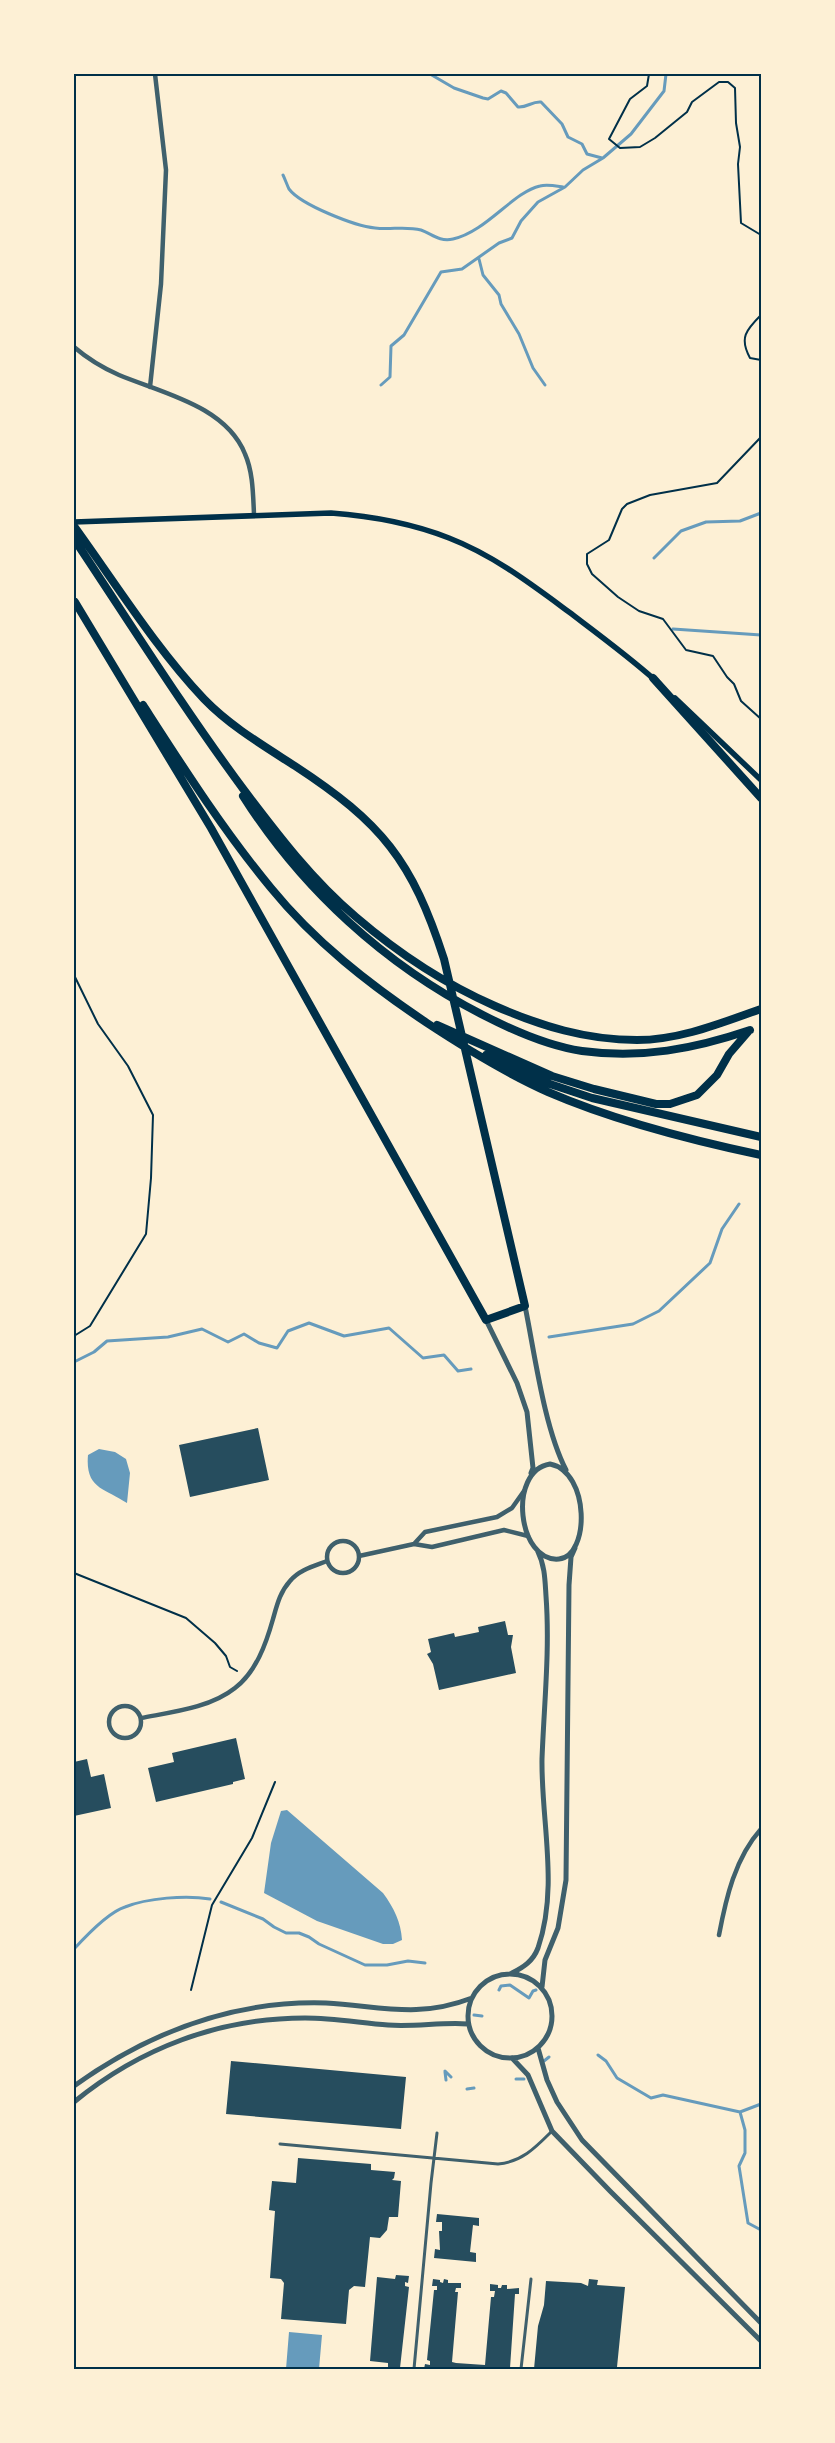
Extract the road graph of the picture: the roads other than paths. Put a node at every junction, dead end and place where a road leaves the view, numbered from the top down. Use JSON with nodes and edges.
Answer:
{"nodes":[{"id":1,"x":154,"y":74,"type":"edge"},
{"id":2,"x":74,"y":347,"type":"edge"},
{"id":3,"x":150,"y":387,"type":"junction"},
{"id":4,"x":254,"y":514,"type":"junction"},
{"id":5,"x":74,"y":522,"type":"edge"},
{"id":6,"x":74,"y":526,"type":"edge"},
{"id":7,"x":74,"y":538,"type":"edge"},
{"id":8,"x":75,"y":601,"type":"edge"},
{"id":9,"x":653,"y":678,"type":"junction"},
{"id":10,"x":212,"y":747,"type":"junction"},
{"id":11,"x":761,"y":780,"type":"edge"},
{"id":12,"x":761,"y":798,"type":"edge"},
{"id":13,"x":761,"y":1003,"type":"edge"},
{"id":14,"x":761,"y":1009,"type":"edge"},
{"id":15,"x":417,"y":1016,"type":"junction"},
{"id":16,"x":724,"y":1022,"type":"junction"},
{"id":17,"x":761,"y":1137,"type":"edge"},
{"id":18,"x":761,"y":1155,"type":"edge"},
{"id":19,"x":525,"y":1306,"type":"junction"},
{"id":20,"x":486,"y":1320,"type":"junction"},
{"id":21,"x":568,"y":1473,"type":"junction"},
{"id":22,"x":530,"y":1476,"type":"junction"},
{"id":23,"x":524,"y":1492,"type":"junction"},
{"id":24,"x":528,"y":1536,"type":"junction"},
{"id":25,"x":414,"y":1544,"type":"junction"},
{"id":26,"x":574,"y":1548,"type":"junction"},
{"id":27,"x":538,"y":1552,"type":"junction"},
{"id":28,"x":359,"y":1556,"type":"junction"},
{"id":29,"x":327,"y":1561,"type":"junction"},
{"id":30,"x":141,"y":1718,"type":"junction"},
{"id":31,"x":761,"y":1829,"type":"edge"},
{"id":32,"x":719,"y":1935,"type":"dead end"},
{"id":33,"x":512,"y":1973,"type":"junction"},
{"id":34,"x":542,"y":1987,"type":"junction"},
{"id":35,"x":472,"y":1998,"type":"junction"},
{"id":36,"x":468,"y":2024,"type":"junction"},
{"id":37,"x":538,"y":2048,"type":"junction"},
{"id":38,"x":512,"y":2058,"type":"junction"},
{"id":39,"x":74,"y":2086,"type":"edge"},
{"id":40,"x":74,"y":2102,"type":"edge"},
{"id":41,"x":552,"y":2130,"type":"junction"},
{"id":42,"x":438,"y":2134,"type":"dead end"},
{"id":43,"x":280,"y":2144,"type":"dead end"},
{"id":44,"x":434,"y":2159,"type":"junction"},
{"id":45,"x":532,"y":2279,"type":"dead end"},
{"id":46,"x":761,"y":2323,"type":"edge"},
{"id":47,"x":761,"y":2341,"type":"edge"},
{"id":48,"x":414,"y":2369,"type":"edge"},
{"id":49,"x":521,"y":2369,"type":"edge"}],
"edges":[{"from":1,"to":3,"type":"street"},
{"from":2,"to":3,"type":"street"},
{"from":3,"to":4,"type":"street"},
{"from":4,"to":5,"type":"main road"},
{"from":4,"to":9,"type":"main road"},
{"from":6,"to":19,"type":"highway"},
{"from":7,"to":10,"type":"highway"},
{"from":8,"to":15,"type":"highway"},
{"from":8,"to":20,"type":"highway"},
{"from":9,"to":11,"type":"main road"},
{"from":9,"to":12,"type":"highway"},
{"from":10,"to":15,"type":"highway"},
{"from":10,"to":16,"type":"highway"},
{"from":13,"to":16,"type":"highway"},
{"from":14,"to":16,"type":"highway"},
{"from":15,"to":17,"type":"highway"},
{"from":15,"to":18,"type":"highway"},
{"from":19,"to":20,"type":"highway"},
{"from":19,"to":21,"type":"street"},
{"from":20,"to":22,"type":"street"},
{"from":21,"to":22,"type":"street"},
{"from":21,"to":26,"type":"street"},
{"from":22,"to":23,"type":"street"},
{"from":23,"to":24,"type":"street"},
{"from":23,"to":25,"type":"street"},
{"from":24,"to":25,"type":"street"},
{"from":24,"to":27,"type":"street"},
{"from":25,"to":28,"type":"street"},
{"from":26,"to":27,"type":"street"},
{"from":26,"to":34,"type":"street"},
{"from":27,"to":33,"type":"street"},
{"from":28,"to":29,"type":"street"},
{"from":28,"to":29,"type":"street"},
{"from":29,"to":30,"type":"street"},
{"from":30,"to":30,"type":"street"},
{"from":31,"to":32,"type":"street"},
{"from":33,"to":34,"type":"street"},
{"from":33,"to":35,"type":"street"},
{"from":34,"to":37,"type":"street"},
{"from":35,"to":36,"type":"street"},
{"from":35,"to":39,"type":"street"},
{"from":36,"to":38,"type":"street"},
{"from":36,"to":40,"type":"street"},
{"from":37,"to":38,"type":"street"},
{"from":37,"to":46,"type":"street"},
{"from":38,"to":41,"type":"street"},
{"from":41,"to":44,"type":"street"},
{"from":41,"to":47,"type":"street"},
{"from":42,"to":44,"type":"street"},
{"from":43,"to":44,"type":"street"},
{"from":44,"to":48,"type":"street"},
{"from":45,"to":49,"type":"street"}]}
